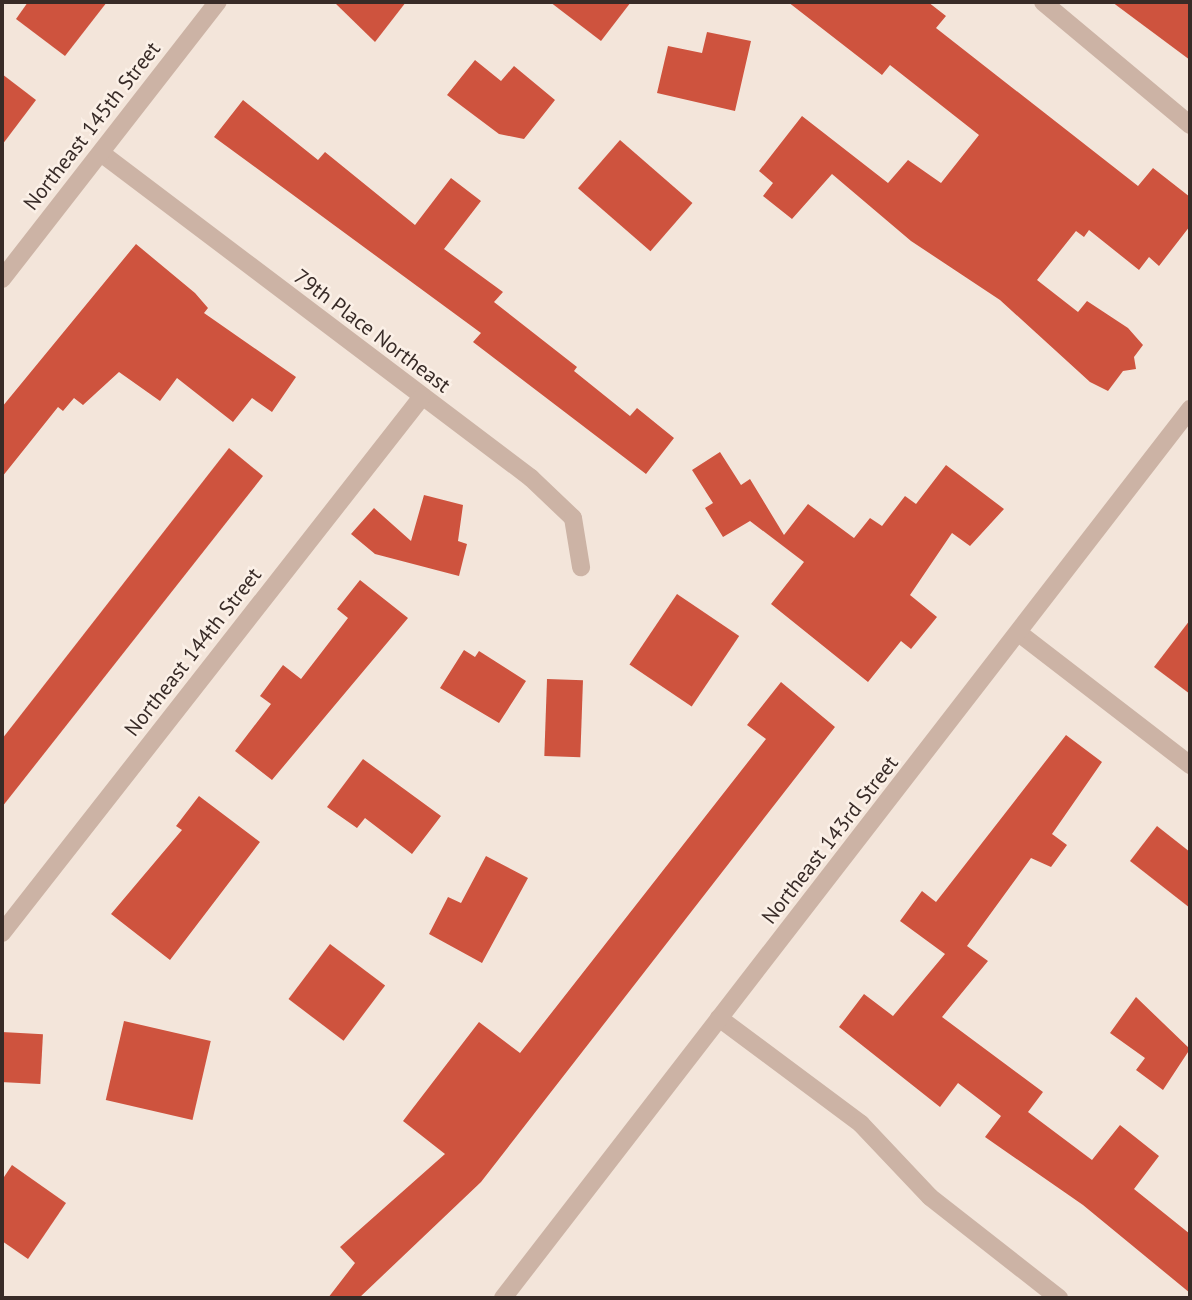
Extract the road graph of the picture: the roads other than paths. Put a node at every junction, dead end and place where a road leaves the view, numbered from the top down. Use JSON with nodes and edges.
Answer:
{"nodes":[{"id":1,"x":218,"y":2,"type":"edge"},
{"id":2,"x":1042,"y":2,"type":"edge"},
{"id":3,"x":1190,"y":125,"type":"edge"},
{"id":4,"x":101,"y":153,"type":"junction"},
{"id":5,"x":2,"y":279,"type":"edge"},
{"id":6,"x":421,"y":398,"type":"junction"},
{"id":7,"x":1190,"y":409,"type":"edge"},
{"id":8,"x":581,"y":567,"type":"dead end"},
{"id":9,"x":1020,"y":634,"type":"junction"},
{"id":10,"x":1190,"y":765,"type":"edge"},
{"id":11,"x":2,"y":933,"type":"edge"},
{"id":12,"x":719,"y":1018,"type":"junction"},
{"id":13,"x":503,"y":1298,"type":"edge"},
{"id":14,"x":1059,"y":1298,"type":"edge"}],
"edges":[{"from":1,"to":4,"type":"street","name":"Northeast 145th Street"},
{"from":2,"to":3,"type":"street"},
{"from":4,"to":5,"type":"street","name":"Northeast 145th Street"},
{"from":4,"to":6,"type":"street","name":"79th Place Northeast"},
{"from":6,"to":8,"type":"street","name":"79th Place Northeast"},
{"from":6,"to":11,"type":"street","name":"Northeast 144th Street"},
{"from":7,"to":9,"type":"street","name":"Northeast 143rd Street"},
{"from":9,"to":10,"type":"street"},
{"from":9,"to":12,"type":"street","name":"Northeast 143rd Street"},
{"from":12,"to":13,"type":"street","name":"Northeast 143rd Street"},
{"from":12,"to":14,"type":"street"}]}
